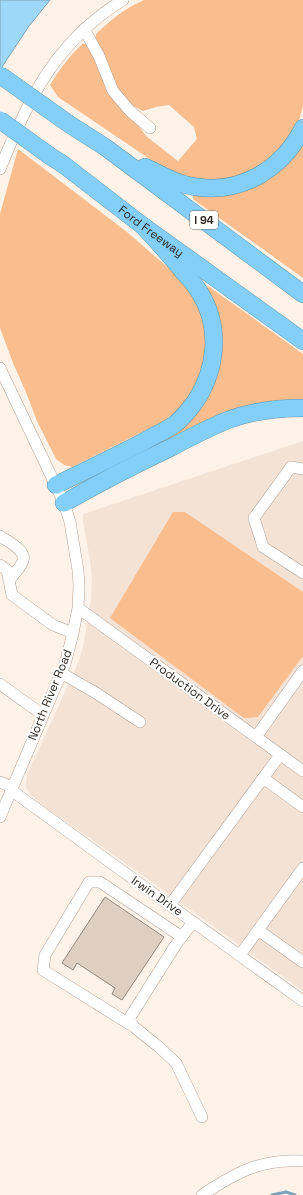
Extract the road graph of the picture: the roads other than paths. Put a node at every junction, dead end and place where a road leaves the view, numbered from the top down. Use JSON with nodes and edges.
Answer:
{"nodes":[{"id":1,"x":123,"y":0,"type":"edge"},
{"id":2,"x":84,"y":29,"type":"junction"},
{"id":3,"x":0,"y":75,"type":"edge"},
{"id":4,"x":0,"y":120,"type":"edge"},
{"id":5,"x":150,"y":128,"type":"dead end"},
{"id":6,"x":303,"y":128,"type":"edge"},
{"id":7,"x":105,"y":147,"type":"junction"},
{"id":8,"x":0,"y":169,"type":"edge"},
{"id":9,"x":143,"y":226,"type":"junction"},
{"id":10,"x":303,"y":294,"type":"edge"},
{"id":11,"x":303,"y":341,"type":"edge"},
{"id":12,"x":0,"y":368,"type":"edge"},
{"id":13,"x":303,"y":408,"type":"edge"},
{"id":14,"x":303,"y":469,"type":"edge"},
{"id":15,"x":56,"y":485,"type":"junction"},
{"id":16,"x":64,"y":502,"type":"junction"},
{"id":17,"x":0,"y":536,"type":"edge"},
{"id":18,"x":0,"y":565,"type":"edge"},
{"id":19,"x":303,"y":573,"type":"edge"},
{"id":20,"x":9,"y":581,"type":"junction"},
{"id":21,"x":78,"y":608,"type":"junction"},
{"id":22,"x":74,"y":633,"type":"junction"},
{"id":23,"x":303,"y":671,"type":"edge"},
{"id":24,"x":61,"y":673,"type":"junction"},
{"id":25,"x":0,"y":684,"type":"edge"},
{"id":26,"x":43,"y":715,"type":"junction"},
{"id":27,"x":140,"y":722,"type":"dead end"},
{"id":28,"x":256,"y":737,"type":"junction"},
{"id":29,"x":280,"y":754,"type":"junction"},
{"id":30,"x":303,"y":771,"type":"edge"},
{"id":31,"x":263,"y":778,"type":"junction"},
{"id":32,"x":0,"y":782,"type":"edge"},
{"id":33,"x":12,"y":788,"type":"junction"},
{"id":34,"x":303,"y":807,"type":"edge"},
{"id":35,"x":0,"y":817,"type":"edge"},
{"id":36,"x":303,"y":868,"type":"edge"},
{"id":37,"x":170,"y":906,"type":"junction"},
{"id":38,"x":193,"y":922,"type":"junction"},
{"id":39,"x":258,"y":930,"type":"junction"},
{"id":40,"x":182,"y":937,"type":"junction"},
{"id":41,"x":240,"y":955,"type":"junction"},
{"id":42,"x":303,"y":962,"type":"edge"},
{"id":43,"x":303,"y":1001,"type":"edge"},
{"id":44,"x":134,"y":1027,"type":"junction"},
{"id":45,"x":202,"y":1117,"type":"dead end"},
{"id":46,"x":303,"y":1161,"type":"edge"},
{"id":47,"x":202,"y":1195,"type":"edge"}],
"edges":[{"from":1,"to":2,"type":"street"},
{"from":2,"to":5,"type":"street"},
{"from":2,"to":8,"type":"street"},
{"from":3,"to":7,"type":"highway","number":"I 94","bridge":true},
{"from":4,"to":9,"type":"highway","name":"Ford Freeway","bridge":true},
{"from":6,"to":7,"type":"highway"},
{"from":7,"to":10,"type":"highway","number":"I 94"},
{"from":9,"to":11,"type":"highway","name":"Ford Freeway"},
{"from":9,"to":15,"type":"highway"},
{"from":12,"to":15,"type":"street","name":"North River Road"},
{"from":13,"to":16,"type":"highway"},
{"from":14,"to":19,"type":"street"},
{"from":15,"to":16,"type":"street","name":"North River Road"},
{"from":16,"to":21,"type":"street","name":"North River Road"},
{"from":17,"to":20,"type":"street"},
{"from":18,"to":20,"type":"street"},
{"from":20,"to":22,"type":"street"},
{"from":21,"to":22,"type":"street","name":"North River Road"},
{"from":21,"to":28,"type":"street","name":"Production Drive"},
{"from":22,"to":24,"type":"street","name":"North River Road"},
{"from":23,"to":28,"type":"street"},
{"from":24,"to":26,"type":"street","name":"North River Road"},
{"from":24,"to":27,"type":"street"},
{"from":25,"to":26,"type":"street"},
{"from":26,"to":33,"type":"street","name":"North River Road"},
{"from":28,"to":29,"type":"street","name":"Production Drive"},
{"from":29,"to":30,"type":"street","name":"Production Drive"},
{"from":29,"to":31,"type":"street"},
{"from":31,"to":34,"type":"street"},
{"from":31,"to":37,"type":"street"},
{"from":32,"to":33,"type":"street","name":"Irwin Drive"},
{"from":33,"to":35,"type":"street","name":"North River Road"},
{"from":33,"to":37,"type":"street","name":"Irwin Drive"},
{"from":36,"to":39,"type":"street"},
{"from":37,"to":38,"type":"street","name":"Irwin Drive"},
{"from":38,"to":40,"type":"street"},
{"from":38,"to":41,"type":"street","name":"Irwin Drive"},
{"from":39,"to":41,"type":"street"},
{"from":39,"to":42,"type":"street"},
{"from":40,"to":44,"type":"street"},
{"from":40,"to":44,"type":"street"},
{"from":41,"to":43,"type":"street","name":"Irwin Drive"},
{"from":44,"to":45,"type":"street"},
{"from":46,"to":47,"type":"street"}]}
